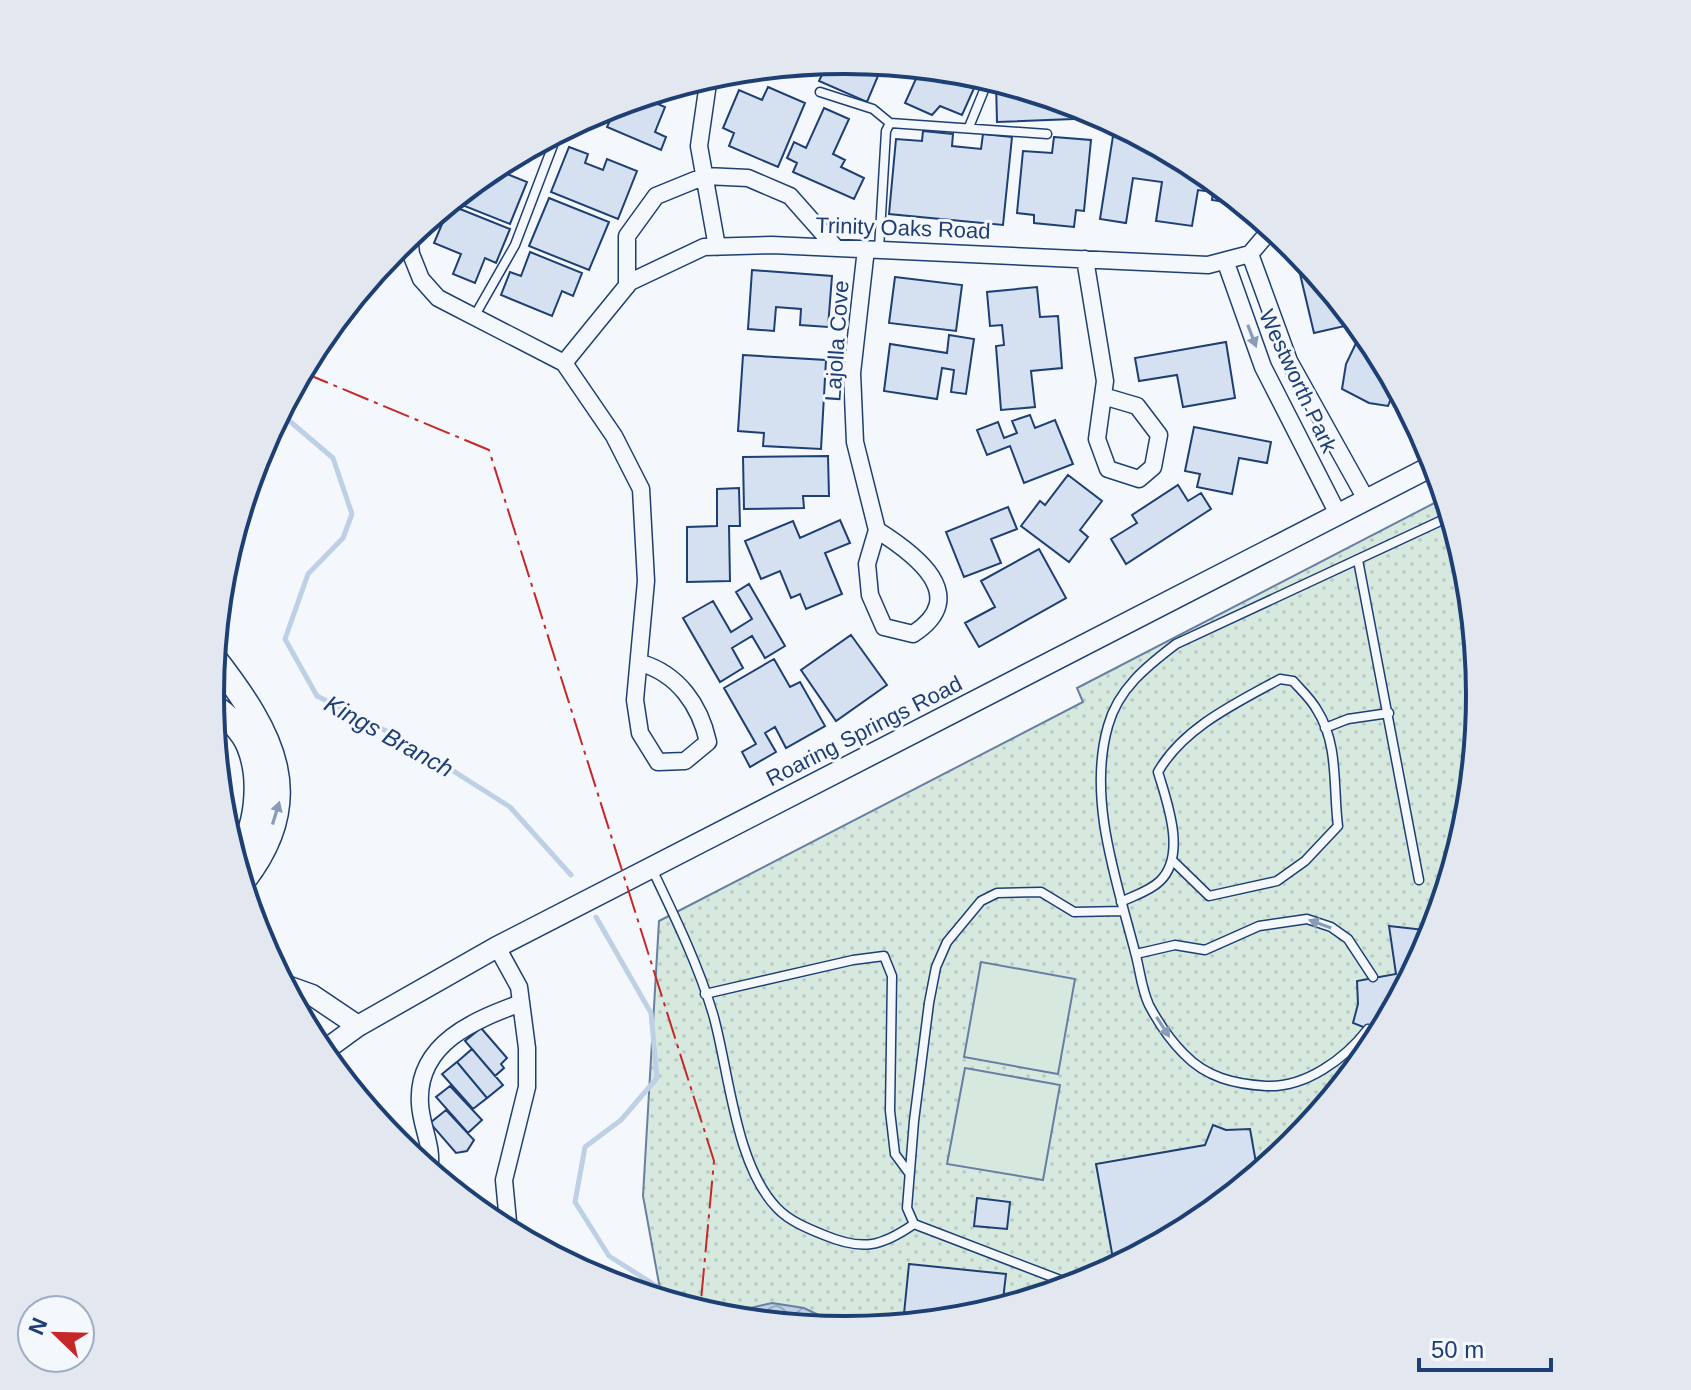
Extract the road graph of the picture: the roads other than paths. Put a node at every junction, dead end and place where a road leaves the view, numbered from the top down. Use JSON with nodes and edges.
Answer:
{"nodes":[{"id":1,"x":707,"y":90,"type":"edge"},
{"id":2,"x":984,"y":90,"type":"edge"},
{"id":3,"x":820,"y":92,"type":"dead end"},
{"id":4,"x":890,"y":123,"type":"junction"},
{"id":5,"x":969,"y":127,"type":"junction"},
{"id":6,"x":1047,"y":134,"type":"dead end"},
{"id":7,"x":552,"y":148,"type":"edge"},
{"id":8,"x":705,"y":176,"type":"junction"},
{"id":9,"x":1264,"y":237,"type":"edge"},
{"id":10,"x":717,"y":247,"type":"junction"},
{"id":11,"x":836,"y":248,"type":"junction"},
{"id":12,"x":872,"y":250,"type":"junction"},
{"id":13,"x":411,"y":252,"type":"edge"},
{"id":14,"x":1250,"y":254,"type":"junction"},
{"id":15,"x":1085,"y":259,"type":"junction"},
{"id":16,"x":1226,"y":263,"type":"junction"},
{"id":17,"x":627,"y":286,"type":"junction"},
{"id":18,"x":474,"y":318,"type":"junction"},
{"id":19,"x":564,"y":363,"type":"junction"},
{"id":20,"x":1103,"y":396,"type":"junction"},
{"id":21,"x":1424,"y":470,"type":"edge"},
{"id":22,"x":1367,"y":501,"type":"junction"},
{"id":23,"x":1338,"y":514,"type":"junction"},
{"id":24,"x":1441,"y":521,"type":"edge"},
{"id":25,"x":877,"y":530,"type":"junction"},
{"id":26,"x":1358,"y":560,"type":"junction"},
{"id":27,"x":641,"y":663,"type":"junction"},
{"id":28,"x":225,"y":674,"type":"edge"},
{"id":29,"x":1389,"y":713,"type":"junction"},
{"id":30,"x":225,"y":716,"type":"edge"},
{"id":31,"x":1325,"y":728,"type":"junction"},
{"id":32,"x":244,"y":848,"type":"edge"},
{"id":33,"x":1172,"y":860,"type":"junction"},
{"id":34,"x":651,"y":868,"type":"junction"},
{"id":35,"x":250,"y":871,"type":"edge"},
{"id":36,"x":1419,"y":880,"type":"dead end"},
{"id":37,"x":1122,"y":906,"type":"junction"},
{"id":38,"x":497,"y":947,"type":"junction"},
{"id":39,"x":1136,"y":954,"type":"junction"},
{"id":40,"x":1373,"y":977,"type":"dead end"},
{"id":41,"x":300,"y":991,"type":"edge"},
{"id":42,"x":705,"y":994,"type":"junction"},
{"id":43,"x":521,"y":1003,"type":"junction"},
{"id":44,"x":358,"y":1026,"type":"junction"},
{"id":45,"x":1368,"y":1029,"type":"dead end"},
{"id":46,"x":332,"y":1045,"type":"edge"},
{"id":47,"x":430,"y":1156,"type":"edge"},
{"id":48,"x":910,"y":1174,"type":"junction"},
{"id":49,"x":507,"y":1216,"type":"edge"},
{"id":50,"x":914,"y":1224,"type":"junction"},
{"id":51,"x":1057,"y":1279,"type":"edge"}],
"edges":[{"from":1,"to":8,"type":"street"},
{"from":2,"to":5,"type":"lane"},
{"from":3,"to":4,"type":"lane"},
{"from":4,"to":5,"type":"lane"},
{"from":4,"to":12,"type":"lane"},
{"from":5,"to":6,"type":"lane"},
{"from":7,"to":18,"type":"lane"},
{"from":8,"to":10,"type":"street"},
{"from":8,"to":11,"type":"street"},
{"from":8,"to":17,"type":"street"},
{"from":9,"to":14,"type":"street","name":"Trinity Oaks Road"},
{"from":10,"to":11,"type":"street","name":"Trinity Oaks Road"},
{"from":10,"to":17,"type":"street","name":"Trinity Oaks Road"},
{"from":11,"to":12,"type":"street","name":"Trinity Oaks Road"},
{"from":12,"to":15,"type":"street","name":"Trinity Oaks Road"},
{"from":12,"to":25,"type":"street","name":"Lajolla Cove"},
{"from":13,"to":18,"type":"street"},
{"from":14,"to":16,"type":"street","name":"Trinity Oaks Road"},
{"from":14,"to":22,"type":"street","name":"Westworth Park"},
{"from":15,"to":16,"type":"street","name":"Trinity Oaks Road"},
{"from":15,"to":20,"type":"street"},
{"from":16,"to":23,"type":"street","name":"Westworth Park","one_way":true},
{"from":17,"to":19,"type":"street","name":"Trinity Oaks Road"},
{"from":18,"to":19,"type":"street"},
{"from":19,"to":27,"type":"street"},
{"from":20,"to":20,"type":"street"},
{"from":21,"to":22,"type":"street","name":"Roaring Springs Road"},
{"from":22,"to":23,"type":"street","name":"Roaring Springs Road"},
{"from":23,"to":34,"type":"street","name":"Roaring Springs Road"},
{"from":24,"to":26,"type":"lane"},
{"from":25,"to":25,"type":"street","name":"Lajolla Cove"},
{"from":26,"to":29,"type":"lane"},
{"from":26,"to":37,"type":"lane"},
{"from":27,"to":27,"type":"street"},
{"from":35,"to":28,"type":"main road","one_way":true},
{"from":29,"to":31,"type":"lane"},
{"from":29,"to":36,"type":"lane"},
{"from":30,"to":32,"type":"main road"},
{"from":31,"to":33,"type":"lane"},
{"from":31,"to":33,"type":"lane"},
{"from":33,"to":37,"type":"lane"},
{"from":34,"to":38,"type":"street","name":"Roaring Springs Road"},
{"from":34,"to":42,"type":"lane"},
{"from":37,"to":39,"type":"lane"},
{"from":37,"to":48,"type":"lane"},
{"from":38,"to":43,"type":"street"},
{"from":38,"to":44,"type":"street","name":"Roaring Springs Road"},
{"from":40,"to":39,"type":"lane","one_way":true},
{"from":39,"to":45,"type":"lane","one_way":true},
{"from":41,"to":44,"type":"street"},
{"from":42,"to":48,"type":"lane"},
{"from":42,"to":50,"type":"lane"},
{"from":43,"to":47,"type":"street"},
{"from":43,"to":49,"type":"street"},
{"from":44,"to":46,"type":"street","name":"Roaring Springs Road"},
{"from":48,"to":50,"type":"lane"},
{"from":50,"to":51,"type":"lane"}]}
